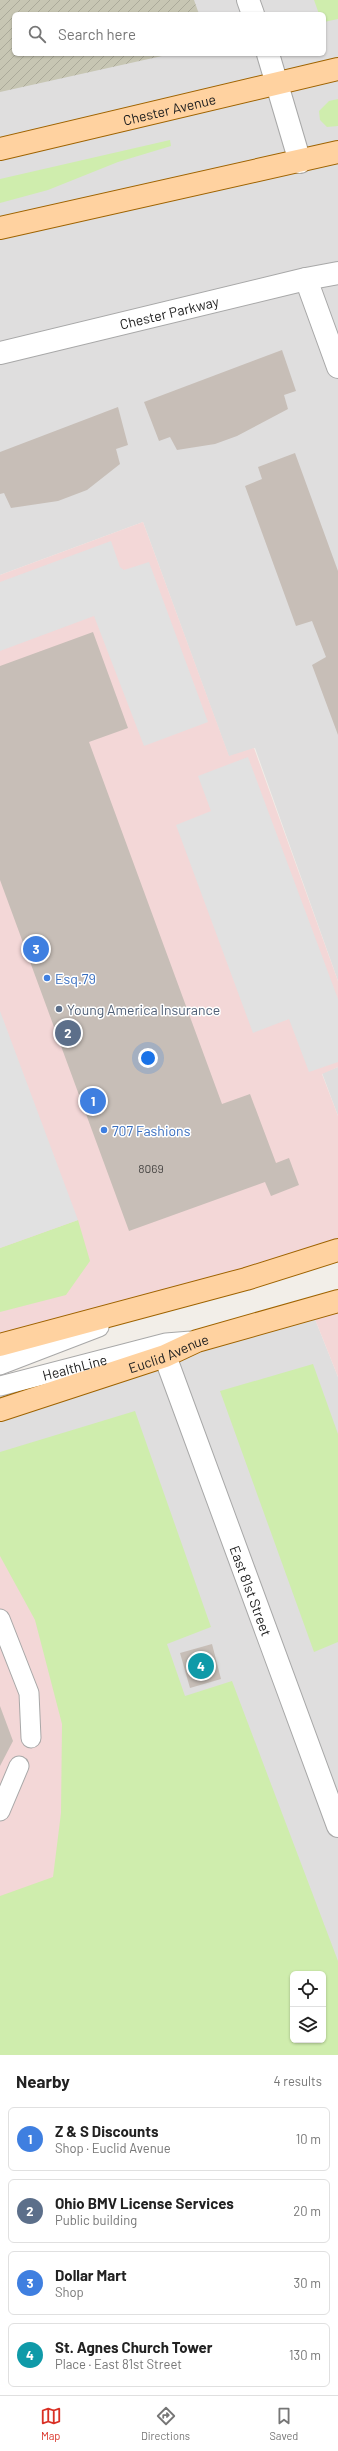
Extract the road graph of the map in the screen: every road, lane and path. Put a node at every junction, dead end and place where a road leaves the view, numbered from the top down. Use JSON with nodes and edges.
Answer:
{"nodes":[{"id":1,"x":248,"y":0,"type":"edge"},
{"id":2,"x":252,"y":12,"type":"edge"},
{"id":3,"x":269,"y":56,"type":"edge"},
{"id":4,"x":338,"y":69,"type":"edge"},
{"id":5,"x":278,"y":84,"type":"junction"},
{"id":6,"x":0,"y":149,"type":"edge"},
{"id":7,"x":338,"y":152,"type":"edge"},
{"id":8,"x":300,"y":162,"type":"junction"},
{"id":9,"x":0,"y":228,"type":"edge"},
{"id":10,"x":338,"y":273,"type":"edge"},
{"id":11,"x":306,"y":278,"type":"junction"},
{"id":12,"x":0,"y":353,"type":"edge"},
{"id":13,"x":338,"y":367,"type":"edge"},
{"id":14,"x":338,"y":1250,"type":"edge"},
{"id":15,"x":177,"y":1297,"type":"junction"},
{"id":16,"x":338,"y":1301,"type":"edge"},
{"id":17,"x":197,"y":1340,"type":"junction"},
{"id":18,"x":0,"y":1345,"type":"edge"},
{"id":19,"x":165,"y":1356,"type":"junction"},
{"id":20,"x":0,"y":1365,"type":"edge"},
{"id":21,"x":0,"y":1386,"type":"edge"},
{"id":22,"x":0,"y":1410,"type":"edge"},
{"id":23,"x":0,"y":1619,"type":"edge"},
{"id":24,"x":32,"y":1738,"type":"dead end"},
{"id":25,"x":19,"y":1766,"type":"dead end"},
{"id":26,"x":0,"y":1811,"type":"edge"},
{"id":27,"x":338,"y":1826,"type":"edge"}],
"edges":[{"from":1,"to":2,"type":"street"},
{"from":3,"to":5,"type":"street"},
{"from":4,"to":5,"type":"main road","name":"Chester Avenue"},
{"from":5,"to":6,"type":"main road","name":"Chester Avenue"},
{"from":5,"to":8,"type":"street"},
{"from":7,"to":8,"type":"main road"},
{"from":8,"to":9,"type":"main road"},
{"from":10,"to":11,"type":"street","name":"Chester Parkway"},
{"from":11,"to":12,"type":"street","name":"Chester Parkway"},
{"from":11,"to":13,"type":"street"},
{"from":14,"to":15,"type":"main road"},
{"from":15,"to":18,"type":"main road"},
{"from":15,"to":20,"type":"lane","name":"HealthLine"},
{"from":16,"to":17,"type":"main road","name":"Euclid Avenue"},
{"from":17,"to":19,"type":"main road","name":"Euclid Avenue"},
{"from":17,"to":21,"type":"lane","name":"HealthLine"},
{"from":19,"to":22,"type":"main road","name":"Euclid Avenue"},
{"from":19,"to":27,"type":"street","name":"East 81st Street"},
{"from":23,"to":24,"type":"lane"},
{"from":25,"to":26,"type":"lane"}]}
